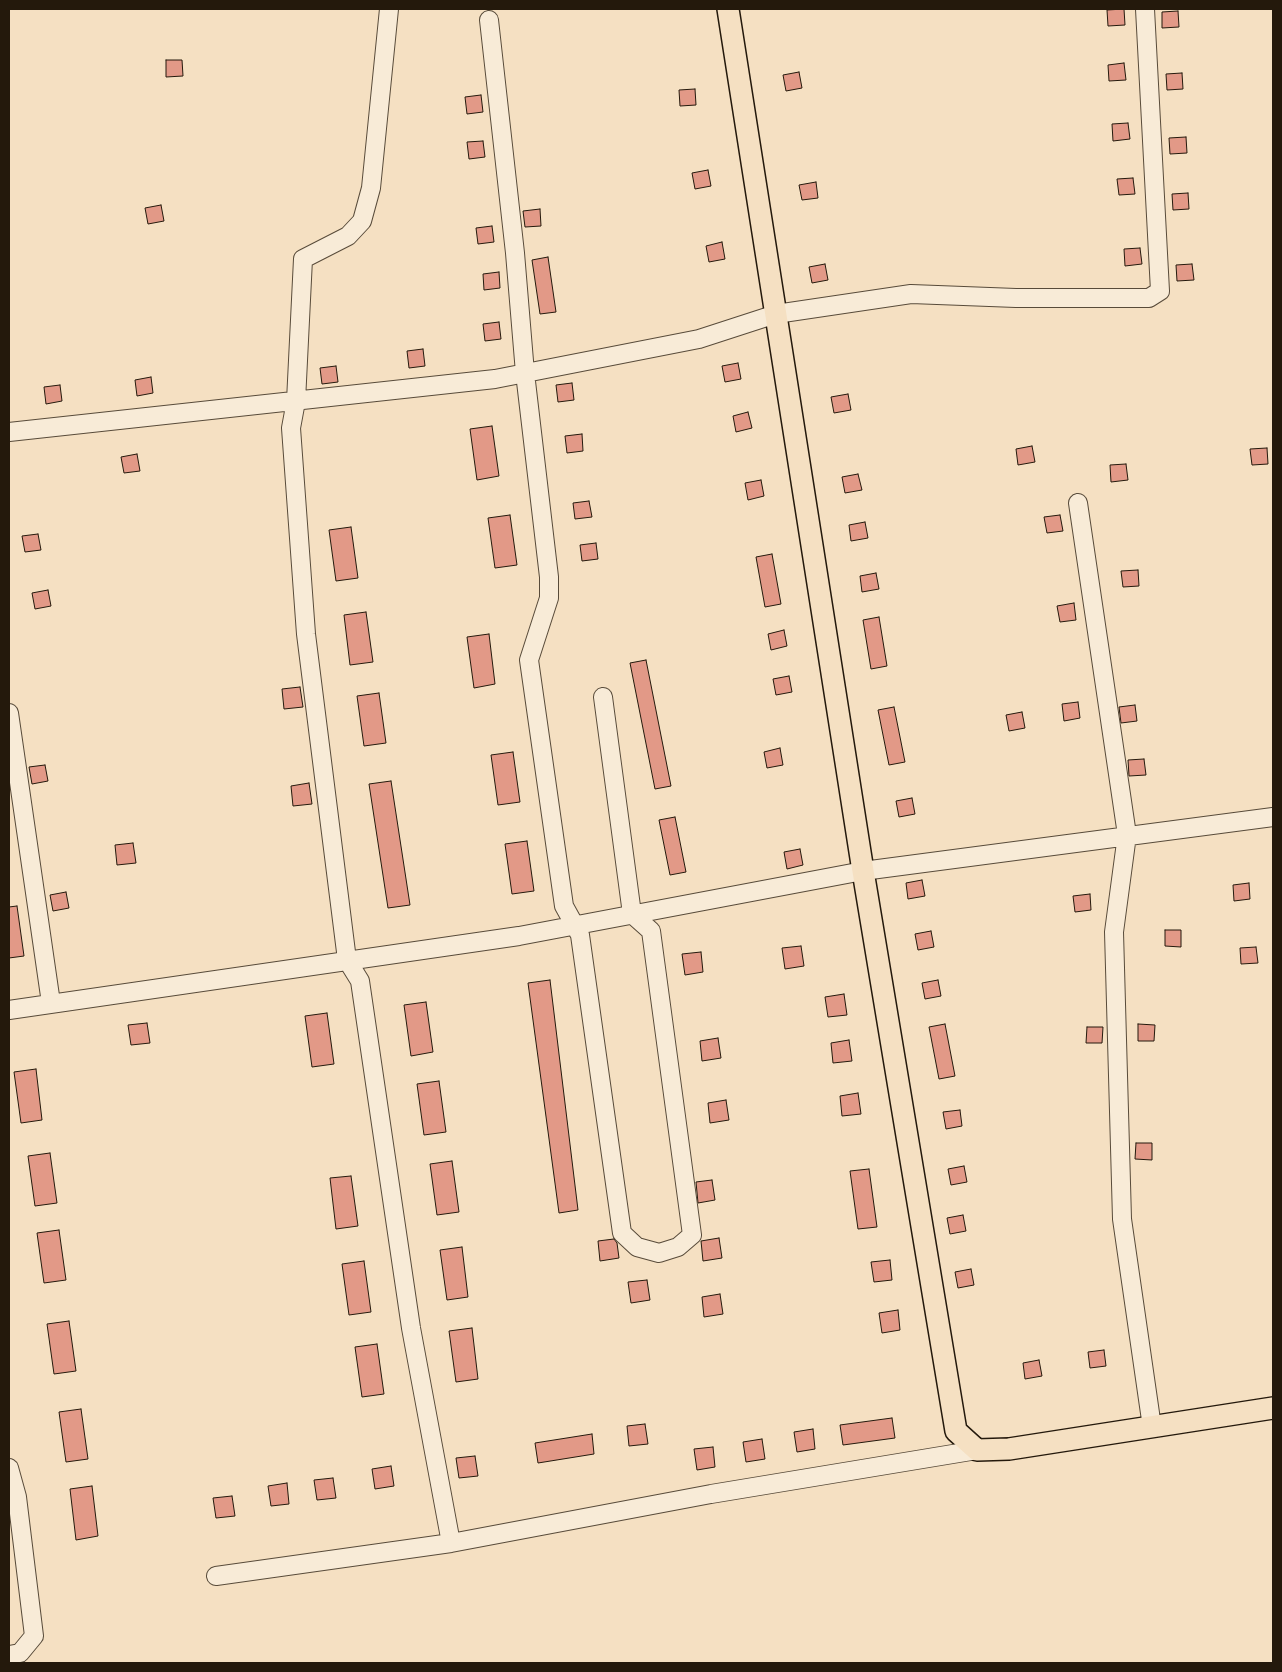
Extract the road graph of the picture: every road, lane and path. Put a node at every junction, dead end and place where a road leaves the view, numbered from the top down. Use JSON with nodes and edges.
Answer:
{"nodes":[{"id":1,"x":389,"y":9,"type":"edge"},
{"id":2,"x":728,"y":9,"type":"edge"},
{"id":3,"x":1145,"y":9,"type":"edge"},
{"id":4,"x":489,"y":20,"type":"dead end"},
{"id":5,"x":776,"y":314,"type":"junction"},
{"id":6,"x":525,"y":373,"type":"junction"},
{"id":7,"x":296,"y":401,"type":"junction"},
{"id":8,"x":9,"y":432,"type":"edge"},
{"id":9,"x":1078,"y":503,"type":"dead end"},
{"id":10,"x":603,"y":697,"type":"dead end"},
{"id":11,"x":9,"y":713,"type":"edge"},
{"id":12,"x":1273,"y":817,"type":"edge"},
{"id":13,"x":1127,"y":835,"type":"junction"},
{"id":14,"x":863,"y":872,"type":"junction"},
{"id":15,"x":632,"y":914,"type":"junction"},
{"id":16,"x":574,"y":925,"type":"junction"},
{"id":17,"x":347,"y":960,"type":"junction"},
{"id":18,"x":51,"y":1003,"type":"junction"},
{"id":19,"x":9,"y":1010,"type":"edge"},
{"id":20,"x":1273,"y":1408,"type":"edge"},
{"id":21,"x":1152,"y":1427,"type":"junction"},
{"id":22,"x":977,"y":1450,"type":"junction"},
{"id":23,"x":9,"y":1468,"type":"edge"},
{"id":24,"x":451,"y":1543,"type":"junction"},
{"id":25,"x":216,"y":1576,"type":"dead end"},
{"id":26,"x":9,"y":1654,"type":"edge"}],
"edges":[{"from":1,"to":7,"type":"street"},
{"from":2,"to":5,"type":"main road"},
{"from":3,"to":5,"type":"street"},
{"from":4,"to":6,"type":"street"},
{"from":5,"to":6,"type":"street"},
{"from":5,"to":14,"type":"main road"},
{"from":6,"to":7,"type":"street"},
{"from":6,"to":16,"type":"street"},
{"from":7,"to":8,"type":"street"},
{"from":7,"to":17,"type":"street"},
{"from":9,"to":13,"type":"street"},
{"from":10,"to":15,"type":"street"},
{"from":11,"to":18,"type":"street"},
{"from":12,"to":13,"type":"street"},
{"from":13,"to":14,"type":"street"},
{"from":13,"to":21,"type":"street"},
{"from":14,"to":15,"type":"street"},
{"from":14,"to":22,"type":"main road"},
{"from":15,"to":16,"type":"street"},
{"from":15,"to":16,"type":"street"},
{"from":16,"to":17,"type":"street"},
{"from":17,"to":18,"type":"street"},
{"from":17,"to":24,"type":"street"},
{"from":18,"to":19,"type":"street"},
{"from":20,"to":21,"type":"main road"},
{"from":21,"to":22,"type":"main road"},
{"from":22,"to":24,"type":"street"},
{"from":23,"to":26,"type":"street"},
{"from":24,"to":25,"type":"street"}]}
